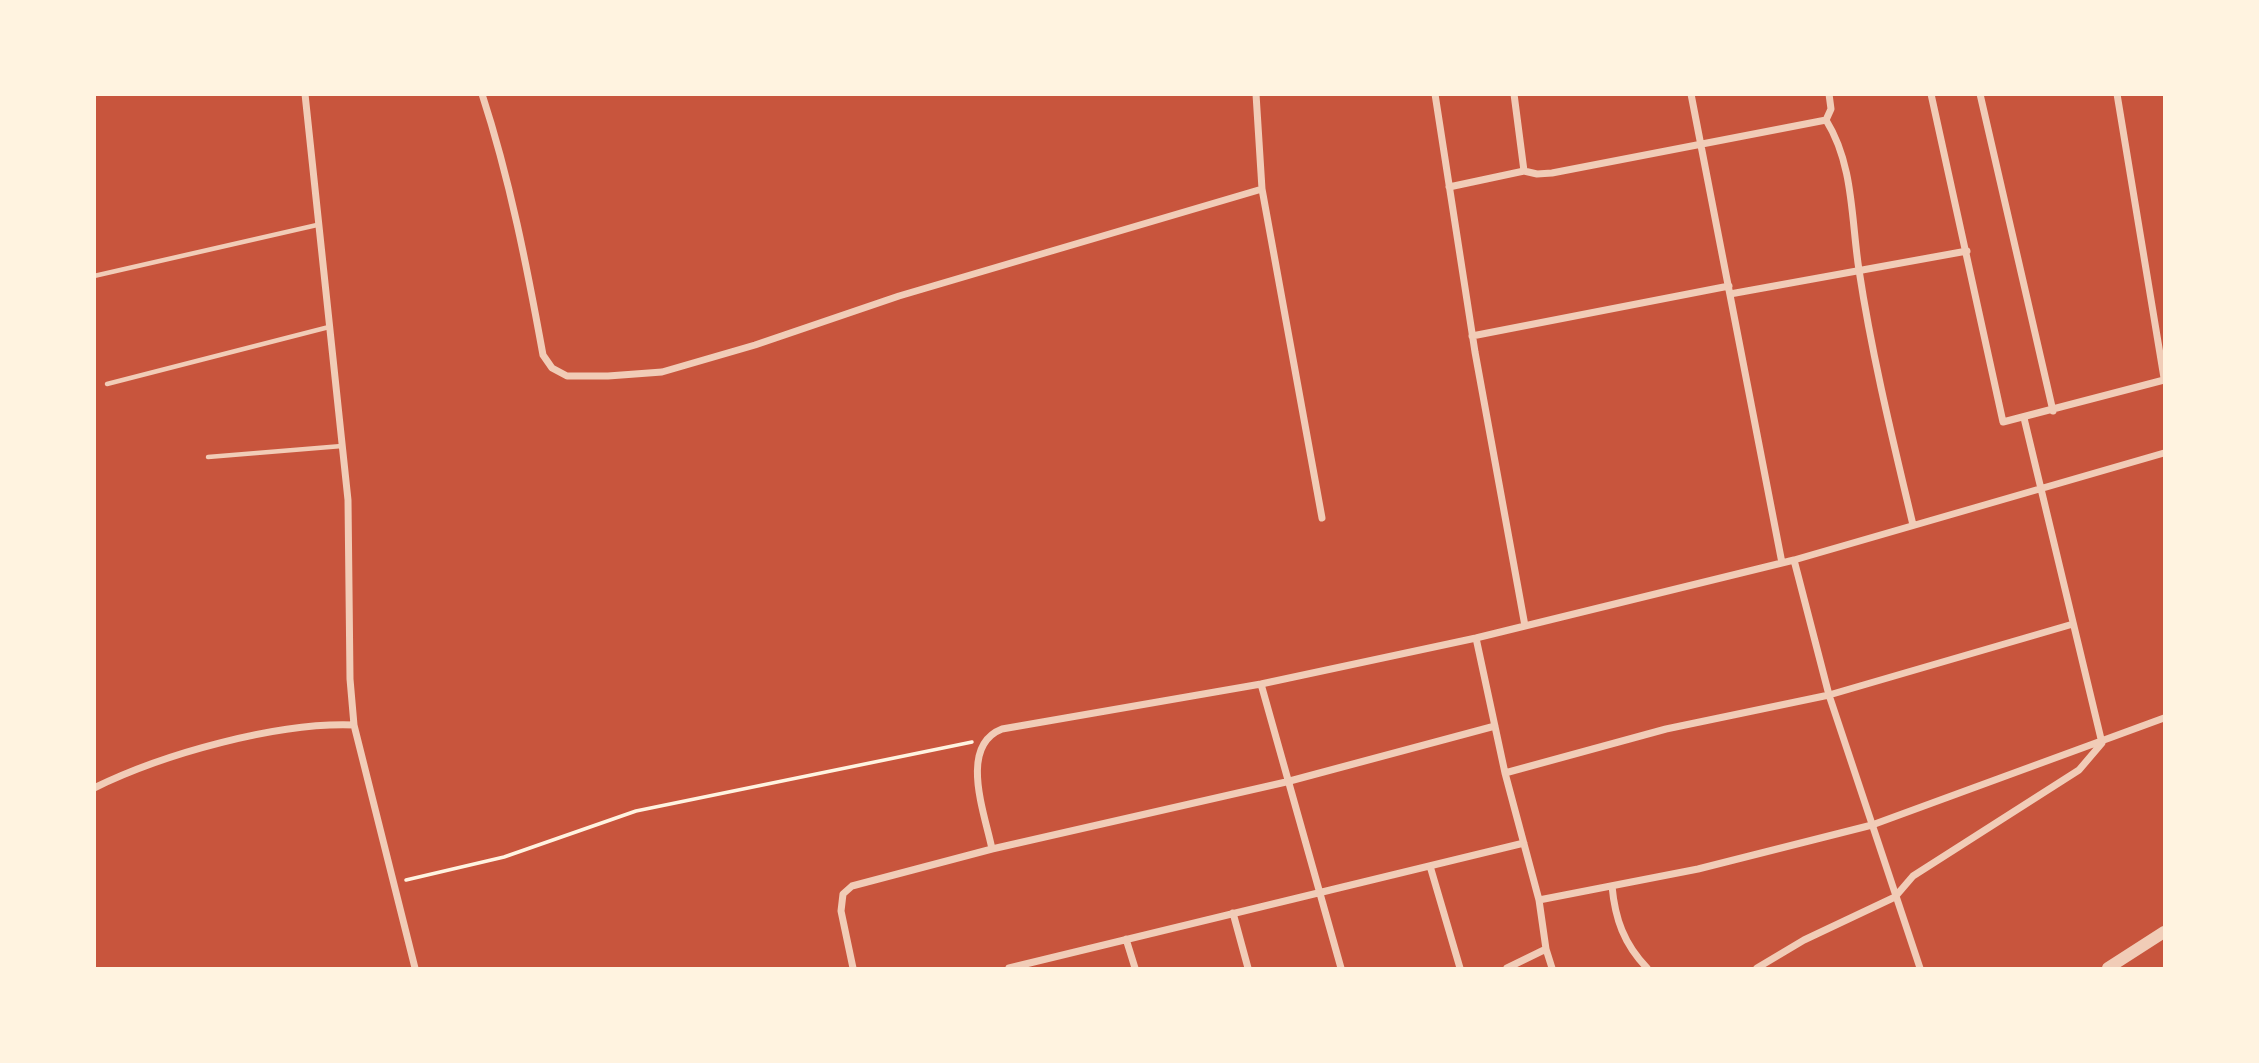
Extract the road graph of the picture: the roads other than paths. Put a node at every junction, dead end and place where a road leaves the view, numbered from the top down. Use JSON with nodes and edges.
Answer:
{"nodes":[{"id":1,"x":305,"y":94,"type":"edge"},
{"id":2,"x":482,"y":94,"type":"edge"},
{"id":3,"x":1256,"y":94,"type":"edge"},
{"id":4,"x":1435,"y":94,"type":"edge"},
{"id":5,"x":1514,"y":94,"type":"edge"},
{"id":6,"x":1691,"y":94,"type":"edge"},
{"id":7,"x":1829,"y":94,"type":"edge"},
{"id":8,"x":1931,"y":94,"type":"edge"},
{"id":9,"x":1980,"y":94,"type":"edge"},
{"id":10,"x":2117,"y":94,"type":"edge"},
{"id":11,"x":1826,"y":120,"type":"junction"},
{"id":12,"x":1701,"y":142,"type":"junction"},
{"id":13,"x":1524,"y":171,"type":"junction"},
{"id":14,"x":1449,"y":187,"type":"junction"},
{"id":15,"x":1262,"y":189,"type":"junction"},
{"id":16,"x":317,"y":225,"type":"junction"},
{"id":17,"x":1967,"y":251,"type":"junction"},
{"id":18,"x":1859,"y":271,"type":"junction"},
{"id":19,"x":94,"y":276,"type":"edge"},
{"id":20,"x":1730,"y":290,"type":"junction"},
{"id":21,"x":329,"y":327,"type":"junction"},
{"id":22,"x":1472,"y":336,"type":"junction"},
{"id":23,"x":2163,"y":364,"type":"edge"},
{"id":24,"x":2165,"y":379,"type":"edge"},
{"id":25,"x":107,"y":384,"type":"dead end"},
{"id":26,"x":2053,"y":411,"type":"junction"},
{"id":27,"x":2024,"y":418,"type":"junction"},
{"id":28,"x":342,"y":446,"type":"junction"},
{"id":29,"x":2165,"y":453,"type":"edge"},
{"id":30,"x":208,"y":457,"type":"dead end"},
{"id":31,"x":2040,"y":488,"type":"junction"},
{"id":32,"x":1322,"y":517,"type":"dead end"},
{"id":33,"x":1913,"y":525,"type":"junction"},
{"id":34,"x":1794,"y":560,"type":"junction"},
{"id":35,"x":1782,"y":563,"type":"junction"},
{"id":36,"x":2073,"y":624,"type":"junction"},
{"id":37,"x":1525,"y":626,"type":"junction"},
{"id":38,"x":1476,"y":638,"type":"junction"},
{"id":39,"x":1261,"y":684,"type":"junction"},
{"id":40,"x":1829,"y":695,"type":"junction"},
{"id":41,"x":2165,"y":718,"type":"edge"},
{"id":42,"x":354,"y":725,"type":"junction"},
{"id":43,"x":1495,"y":726,"type":"junction"},
{"id":44,"x":2102,"y":743,"type":"junction"},
{"id":45,"x":1505,"y":773,"type":"junction"},
{"id":46,"x":1286,"y":782,"type":"junction"},
{"id":47,"x":94,"y":788,"type":"edge"},
{"id":48,"x":1872,"y":825,"type":"junction"},
{"id":49,"x":1524,"y":843,"type":"junction"},
{"id":50,"x":992,"y":849,"type":"junction"},
{"id":51,"x":1430,"y":866,"type":"junction"},
{"id":52,"x":1612,"y":886,"type":"junction"},
{"id":53,"x":1320,"y":892,"type":"junction"},
{"id":54,"x":1895,"y":898,"type":"junction"},
{"id":55,"x":1539,"y":900,"type":"junction"},
{"id":56,"x":1233,"y":913,"type":"junction"},
{"id":57,"x":2165,"y":932,"type":"edge"},
{"id":58,"x":1126,"y":939,"type":"junction"},
{"id":59,"x":1546,"y":949,"type":"junction"},
{"id":60,"x":415,"y":968,"type":"edge"},
{"id":61,"x":853,"y":968,"type":"edge"},
{"id":62,"x":1014,"y":968,"type":"edge"},
{"id":63,"x":1135,"y":968,"type":"edge"},
{"id":64,"x":1248,"y":968,"type":"edge"},
{"id":65,"x":1341,"y":968,"type":"edge"},
{"id":66,"x":1460,"y":968,"type":"edge"},
{"id":67,"x":1507,"y":968,"type":"edge"},
{"id":68,"x":1552,"y":968,"type":"edge"},
{"id":69,"x":1647,"y":968,"type":"edge"},
{"id":70,"x":1757,"y":968,"type":"edge"},
{"id":71,"x":1920,"y":968,"type":"edge"},
{"id":72,"x":2108,"y":968,"type":"edge"}],
"edges":[{"from":1,"to":16,"type":"street"},
{"from":2,"to":15,"type":"street"},
{"from":3,"to":15,"type":"street"},
{"from":4,"to":14,"type":"street"},
{"from":5,"to":13,"type":"street"},
{"from":6,"to":12,"type":"street"},
{"from":7,"to":11,"type":"street"},
{"from":8,"to":17,"type":"street"},
{"from":9,"to":26,"type":"street"},
{"from":10,"to":23,"type":"street"},
{"from":11,"to":12,"type":"street"},
{"from":11,"to":18,"type":"street"},
{"from":12,"to":13,"type":"street"},
{"from":12,"to":20,"type":"street"},
{"from":13,"to":14,"type":"street"},
{"from":14,"to":22,"type":"street"},
{"from":15,"to":32,"type":"street"},
{"from":16,"to":19,"type":"lane"},
{"from":16,"to":21,"type":"street"},
{"from":17,"to":18,"type":"street"},
{"from":17,"to":27,"type":"street"},
{"from":18,"to":20,"type":"street"},
{"from":18,"to":33,"type":"street"},
{"from":20,"to":22,"type":"street"},
{"from":20,"to":35,"type":"street"},
{"from":21,"to":25,"type":"lane"},
{"from":21,"to":28,"type":"street"},
{"from":22,"to":37,"type":"street"},
{"from":23,"to":24,"type":"street"},
{"from":24,"to":26,"type":"street"},
{"from":26,"to":27,"type":"street"},
{"from":27,"to":31,"type":"street"},
{"from":28,"to":30,"type":"lane"},
{"from":28,"to":42,"type":"street"},
{"from":29,"to":31,"type":"street"},
{"from":31,"to":33,"type":"street"},
{"from":31,"to":36,"type":"street"},
{"from":33,"to":34,"type":"street"},
{"from":34,"to":35,"type":"street"},
{"from":34,"to":40,"type":"street"},
{"from":35,"to":37,"type":"street"},
{"from":36,"to":40,"type":"street"},
{"from":36,"to":44,"type":"street"},
{"from":37,"to":38,"type":"street"},
{"from":38,"to":39,"type":"street"},
{"from":38,"to":43,"type":"street"},
{"from":39,"to":46,"type":"street"},
{"from":39,"to":50,"type":"street"},
{"from":40,"to":45,"type":"street"},
{"from":40,"to":48,"type":"street"},
{"from":41,"to":44,"type":"street"},
{"from":42,"to":47,"type":"street"},
{"from":42,"to":60,"type":"street"},
{"from":43,"to":45,"type":"street"},
{"from":43,"to":46,"type":"street"},
{"from":44,"to":48,"type":"street"},
{"from":44,"to":54,"type":"street"},
{"from":45,"to":49,"type":"street"},
{"from":46,"to":50,"type":"street"},
{"from":46,"to":53,"type":"street"},
{"from":48,"to":52,"type":"street"},
{"from":48,"to":54,"type":"street"},
{"from":49,"to":51,"type":"street"},
{"from":49,"to":55,"type":"street"},
{"from":50,"to":61,"type":"street"},
{"from":51,"to":53,"type":"street"},
{"from":51,"to":66,"type":"street"},
{"from":52,"to":55,"type":"street"},
{"from":52,"to":69,"type":"street"},
{"from":53,"to":56,"type":"street"},
{"from":53,"to":65,"type":"street"},
{"from":54,"to":70,"type":"street"},
{"from":54,"to":71,"type":"street"},
{"from":55,"to":59,"type":"street"},
{"from":56,"to":58,"type":"street"},
{"from":56,"to":64,"type":"street"},
{"from":57,"to":72,"type":"street"},
{"from":58,"to":62,"type":"street"},
{"from":58,"to":63,"type":"street"},
{"from":59,"to":67,"type":"street"},
{"from":59,"to":68,"type":"street"}]}
